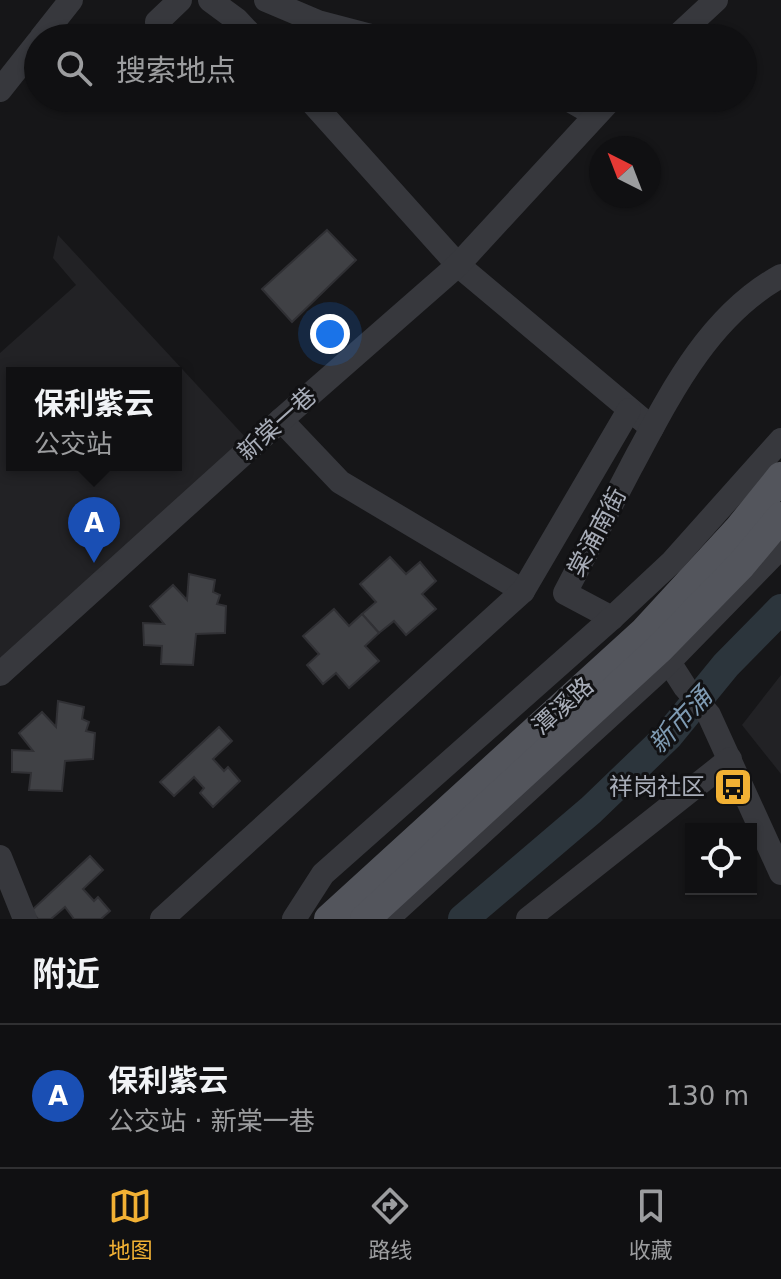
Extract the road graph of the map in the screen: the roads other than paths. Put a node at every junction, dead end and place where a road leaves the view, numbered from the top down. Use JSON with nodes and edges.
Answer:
{"nodes":[{"id":1,"x":71,"y":0,"type":"edge"},
{"id":2,"x":180,"y":0,"type":"edge"},
{"id":3,"x":210,"y":0,"type":"edge"},
{"id":4,"x":266,"y":0,"type":"edge"},
{"id":5,"x":716,"y":0,"type":"edge"},
{"id":6,"x":157,"y":22,"type":"dead end"},
{"id":7,"x":52,"y":24,"type":"edge"},
{"id":8,"x":241,"y":24,"type":"edge"},
{"id":9,"x":326,"y":24,"type":"edge"},
{"id":10,"x":690,"y":24,"type":"edge"},
{"id":11,"x":24,"y":59,"type":"edge"},
{"id":12,"x":0,"y":90,"type":"edge"},
{"id":13,"x":321,"y":112,"type":"edge"},
{"id":14,"x":598,"y":112,"type":"edge"},
{"id":15,"x":458,"y":265,"type":"junction"},
{"id":16,"x":781,"y":276,"type":"edge"},
{"id":17,"x":629,"y":410,"type":"junction"},
{"id":18,"x":281,"y":420,"type":"junction"},
{"id":19,"x":652,"y":428,"type":"junction"},
{"id":20,"x":781,"y":440,"type":"edge"},
{"id":21,"x":781,"y":477,"type":"edge"},
{"id":22,"x":781,"y":517,"type":"edge"},
{"id":23,"x":781,"y":547,"type":"edge"},
{"id":24,"x":523,"y":591,"type":"junction"},
{"id":25,"x":612,"y":618,"type":"junction"},
{"id":26,"x":669,"y":662,"type":"junction"},
{"id":27,"x":0,"y":674,"type":"edge"},
{"id":28,"x":730,"y":759,"type":"junction"},
{"id":29,"x":0,"y":857,"type":"edge"},
{"id":30,"x":781,"y":873,"type":"edge"},
{"id":31,"x":25,"y":919,"type":"edge"},
{"id":32,"x":162,"y":919,"type":"edge"},
{"id":33,"x":294,"y":919,"type":"edge"},
{"id":34,"x":329,"y":919,"type":"edge"},
{"id":35,"x":365,"y":919,"type":"edge"},
{"id":36,"x":387,"y":919,"type":"edge"},
{"id":37,"x":528,"y":919,"type":"edge"}],
"edges":[{"from":1,"to":7,"type":"street"},
{"from":2,"to":6,"type":"street"},
{"from":3,"to":8,"type":"street"},
{"from":4,"to":9,"type":"street"},
{"from":5,"to":10,"type":"street"},
{"from":11,"to":12,"type":"street"},
{"from":13,"to":15,"type":"street"},
{"from":14,"to":15,"type":"street","name":"新棠一巷"},
{"from":15,"to":17,"type":"street"},
{"from":15,"to":18,"type":"street","name":"新棠一巷"},
{"from":16,"to":19,"type":"street","name":"棠涌南街"},
{"from":17,"to":19,"type":"street"},
{"from":17,"to":24,"type":"street"},
{"from":18,"to":24,"type":"street"},
{"from":18,"to":27,"type":"street","name":"新棠一巷"},
{"from":19,"to":25,"type":"street","name":"棠涌南街"},
{"from":20,"to":25,"type":"street"},
{"from":21,"to":34,"type":"main road","name":"潭溪路"},
{"from":22,"to":35,"type":"main road","name":"潭溪路"},
{"from":23,"to":26,"type":"street"},
{"from":24,"to":32,"type":"street"},
{"from":25,"to":33,"type":"street"},
{"from":26,"to":28,"type":"street"},
{"from":26,"to":36,"type":"street"},
{"from":28,"to":30,"type":"street"},
{"from":28,"to":37,"type":"street"},
{"from":29,"to":31,"type":"street"}]}
